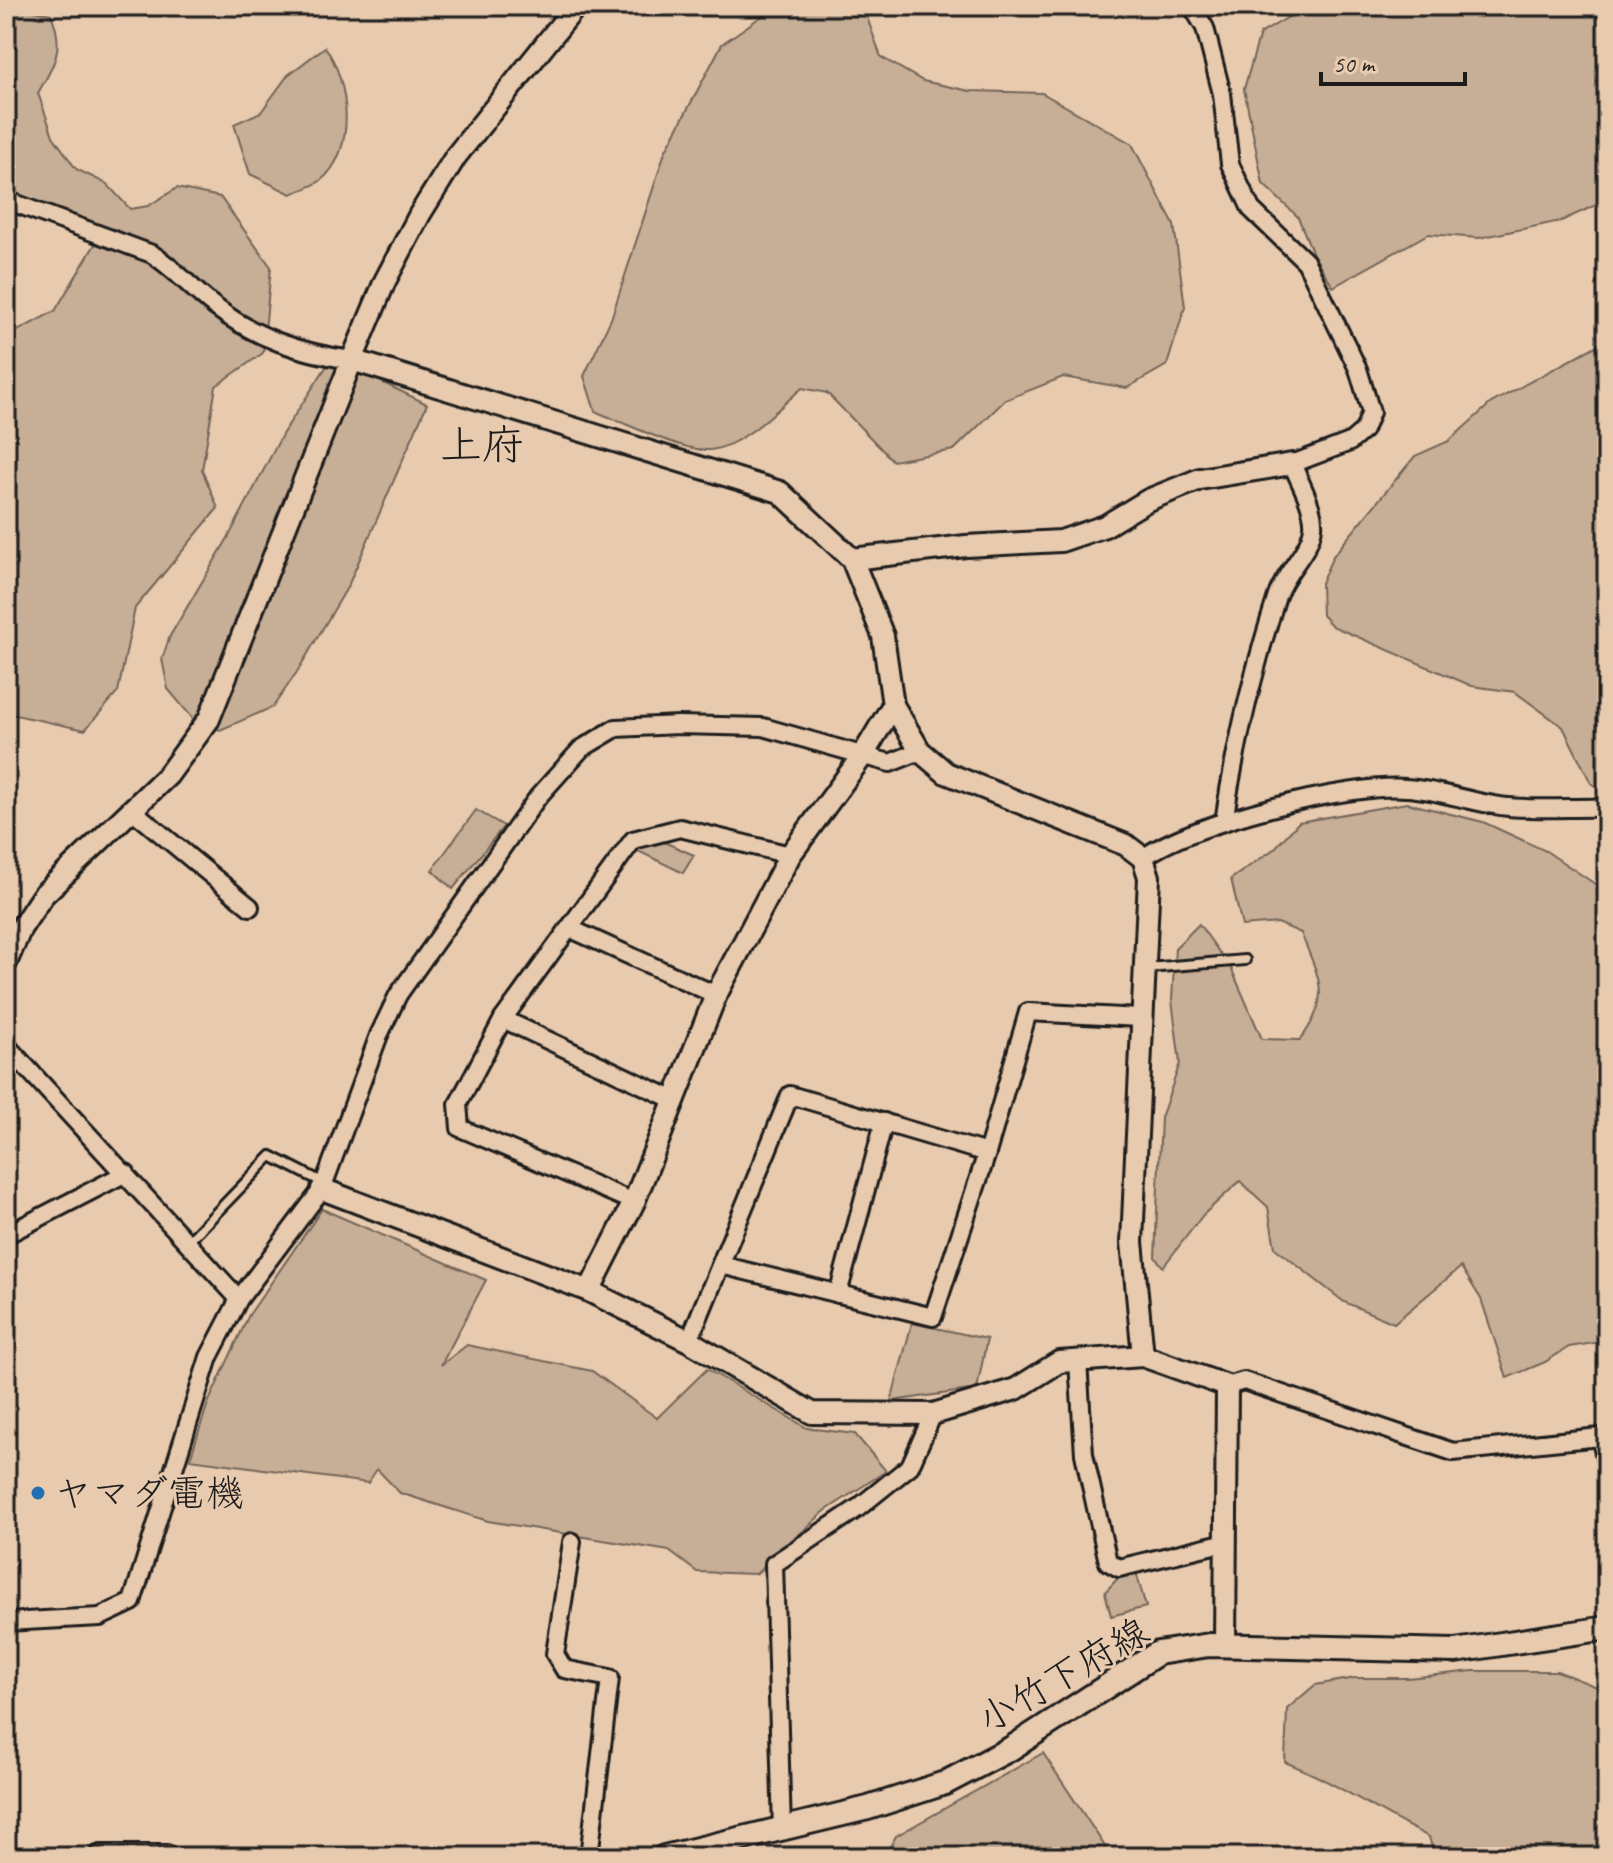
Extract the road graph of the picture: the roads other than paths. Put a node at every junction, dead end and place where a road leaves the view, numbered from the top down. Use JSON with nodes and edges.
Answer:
{"nodes":[{"id":1,"x":576,"y":6,"type":"edge"},
{"id":2,"x":1192,"y":6,"type":"edge"},
{"id":3,"x":6,"y":200,"type":"edge"},
{"id":4,"x":352,"y":360,"type":"junction"},
{"id":5,"x":1292,"y":464,"type":"junction"},
{"id":6,"x":852,"y":559,"type":"junction"},
{"id":7,"x":893,"y":705,"type":"junction"},
{"id":8,"x":920,"y":751,"type":"junction"},
{"id":9,"x":863,"y":755,"type":"junction"},
{"id":10,"x":1607,"y":808,"type":"edge"},
{"id":11,"x":132,"y":810,"type":"junction"},
{"id":12,"x":1224,"y":822,"type":"junction"},
{"id":13,"x":790,"y":855,"type":"junction"},
{"id":14,"x":1143,"y":858,"type":"junction"},
{"id":15,"x":250,"y":907,"type":"dead end"},
{"id":16,"x":569,"y":928,"type":"junction"},
{"id":17,"x":1245,"y":960,"type":"dead end"},
{"id":18,"x":6,"y":963,"type":"edge"},
{"id":19,"x":1143,"y":968,"type":"junction"},
{"id":20,"x":716,"y":995,"type":"junction"},
{"id":21,"x":1140,"y":1018,"type":"junction"},
{"id":22,"x":503,"y":1019,"type":"junction"},
{"id":23,"x":6,"y":1045,"type":"edge"},
{"id":24,"x":674,"y":1100,"type":"junction"},
{"id":25,"x":884,"y":1122,"type":"junction"},
{"id":26,"x":987,"y":1153,"type":"junction"},
{"id":27,"x":126,"y":1173,"type":"junction"},
{"id":28,"x":323,"y":1186,"type":"junction"},
{"id":29,"x":634,"y":1202,"type":"junction"},
{"id":30,"x":6,"y":1235,"type":"edge"},
{"id":31,"x":188,"y":1242,"type":"junction"},
{"id":32,"x":721,"y":1265,"type":"junction"},
{"id":33,"x":589,"y":1291,"type":"junction"},
{"id":34,"x":838,"y":1294,"type":"junction"},
{"id":35,"x":239,"y":1299,"type":"junction"},
{"id":36,"x":689,"y":1341,"type":"junction"},
{"id":37,"x":1143,"y":1356,"type":"junction"},
{"id":38,"x":1078,"y":1361,"type":"junction"},
{"id":39,"x":1227,"y":1386,"type":"junction"},
{"id":40,"x":933,"y":1414,"type":"junction"},
{"id":41,"x":1607,"y":1465,"type":"edge"},
{"id":42,"x":572,"y":1542,"type":"dead end"},
{"id":43,"x":1226,"y":1542,"type":"junction"},
{"id":44,"x":6,"y":1622,"type":"edge"},
{"id":45,"x":1607,"y":1628,"type":"edge"},
{"id":46,"x":1225,"y":1646,"type":"junction"},
{"id":47,"x":782,"y":1830,"type":"junction"},
{"id":48,"x":704,"y":1853,"type":"edge"},
{"id":49,"x":101,"y":1857,"type":"edge"},
{"id":50,"x":166,"y":1857,"type":"edge"},
{"id":51,"x":589,"y":1857,"type":"edge"},
{"id":52,"x":664,"y":1857,"type":"edge"}],
"edges":[{"from":1,"to":4,"type":"street"},
{"from":2,"to":5,"type":"street"},
{"from":3,"to":4,"type":"street"},
{"from":4,"to":6,"type":"street"},
{"from":4,"to":11,"type":"street"},
{"from":5,"to":6,"type":"street"},
{"from":5,"to":12,"type":"street"},
{"from":6,"to":7,"type":"street"},
{"from":7,"to":8,"type":"street"},
{"from":7,"to":9,"type":"street"},
{"from":8,"to":9,"type":"street"},
{"from":8,"to":14,"type":"street"},
{"from":9,"to":13,"type":"street"},
{"from":9,"to":28,"type":"street"},
{"from":10,"to":12,"type":"street"},
{"from":11,"to":15,"type":"street"},
{"from":11,"to":18,"type":"street"},
{"from":12,"to":14,"type":"street"},
{"from":13,"to":16,"type":"street"},
{"from":13,"to":20,"type":"street"},
{"from":14,"to":19,"type":"street"},
{"from":16,"to":20,"type":"street"},
{"from":16,"to":22,"type":"street"},
{"from":17,"to":19,"type":"lane"},
{"from":19,"to":21,"type":"street"},
{"from":20,"to":24,"type":"street"},
{"from":21,"to":26,"type":"street"},
{"from":21,"to":37,"type":"street"},
{"from":22,"to":24,"type":"street"},
{"from":22,"to":29,"type":"street"},
{"from":23,"to":27,"type":"street"},
{"from":24,"to":29,"type":"street"},
{"from":25,"to":26,"type":"street"},
{"from":25,"to":32,"type":"street"},
{"from":25,"to":34,"type":"street"},
{"from":26,"to":34,"type":"street"},
{"from":27,"to":30,"type":"street"},
{"from":27,"to":31,"type":"street"},
{"from":28,"to":31,"type":"lane"},
{"from":28,"to":33,"type":"street"},
{"from":28,"to":35,"type":"street"},
{"from":29,"to":33,"type":"street"},
{"from":31,"to":35,"type":"street"},
{"from":32,"to":34,"type":"street"},
{"from":32,"to":36,"type":"street"},
{"from":33,"to":36,"type":"street"},
{"from":35,"to":44,"type":"street"},
{"from":36,"to":40,"type":"street"},
{"from":37,"to":38,"type":"street"},
{"from":37,"to":39,"type":"street"},
{"from":38,"to":40,"type":"street"},
{"from":38,"to":43,"type":"street"},
{"from":39,"to":41,"type":"street"},
{"from":39,"to":43,"type":"street"},
{"from":40,"to":47,"type":"street"},
{"from":42,"to":51,"type":"street"},
{"from":43,"to":46,"type":"street"},
{"from":45,"to":46,"type":"main road","name":"小竹下府線"},
{"from":46,"to":47,"type":"main road","name":"小竹下府線"},
{"from":47,"to":48,"type":"main road","name":"小竹下府線"},
{"from":48,"to":52,"type":"main road","name":"小竹下府線"},
{"from":49,"to":50,"type":"main road"}]}
